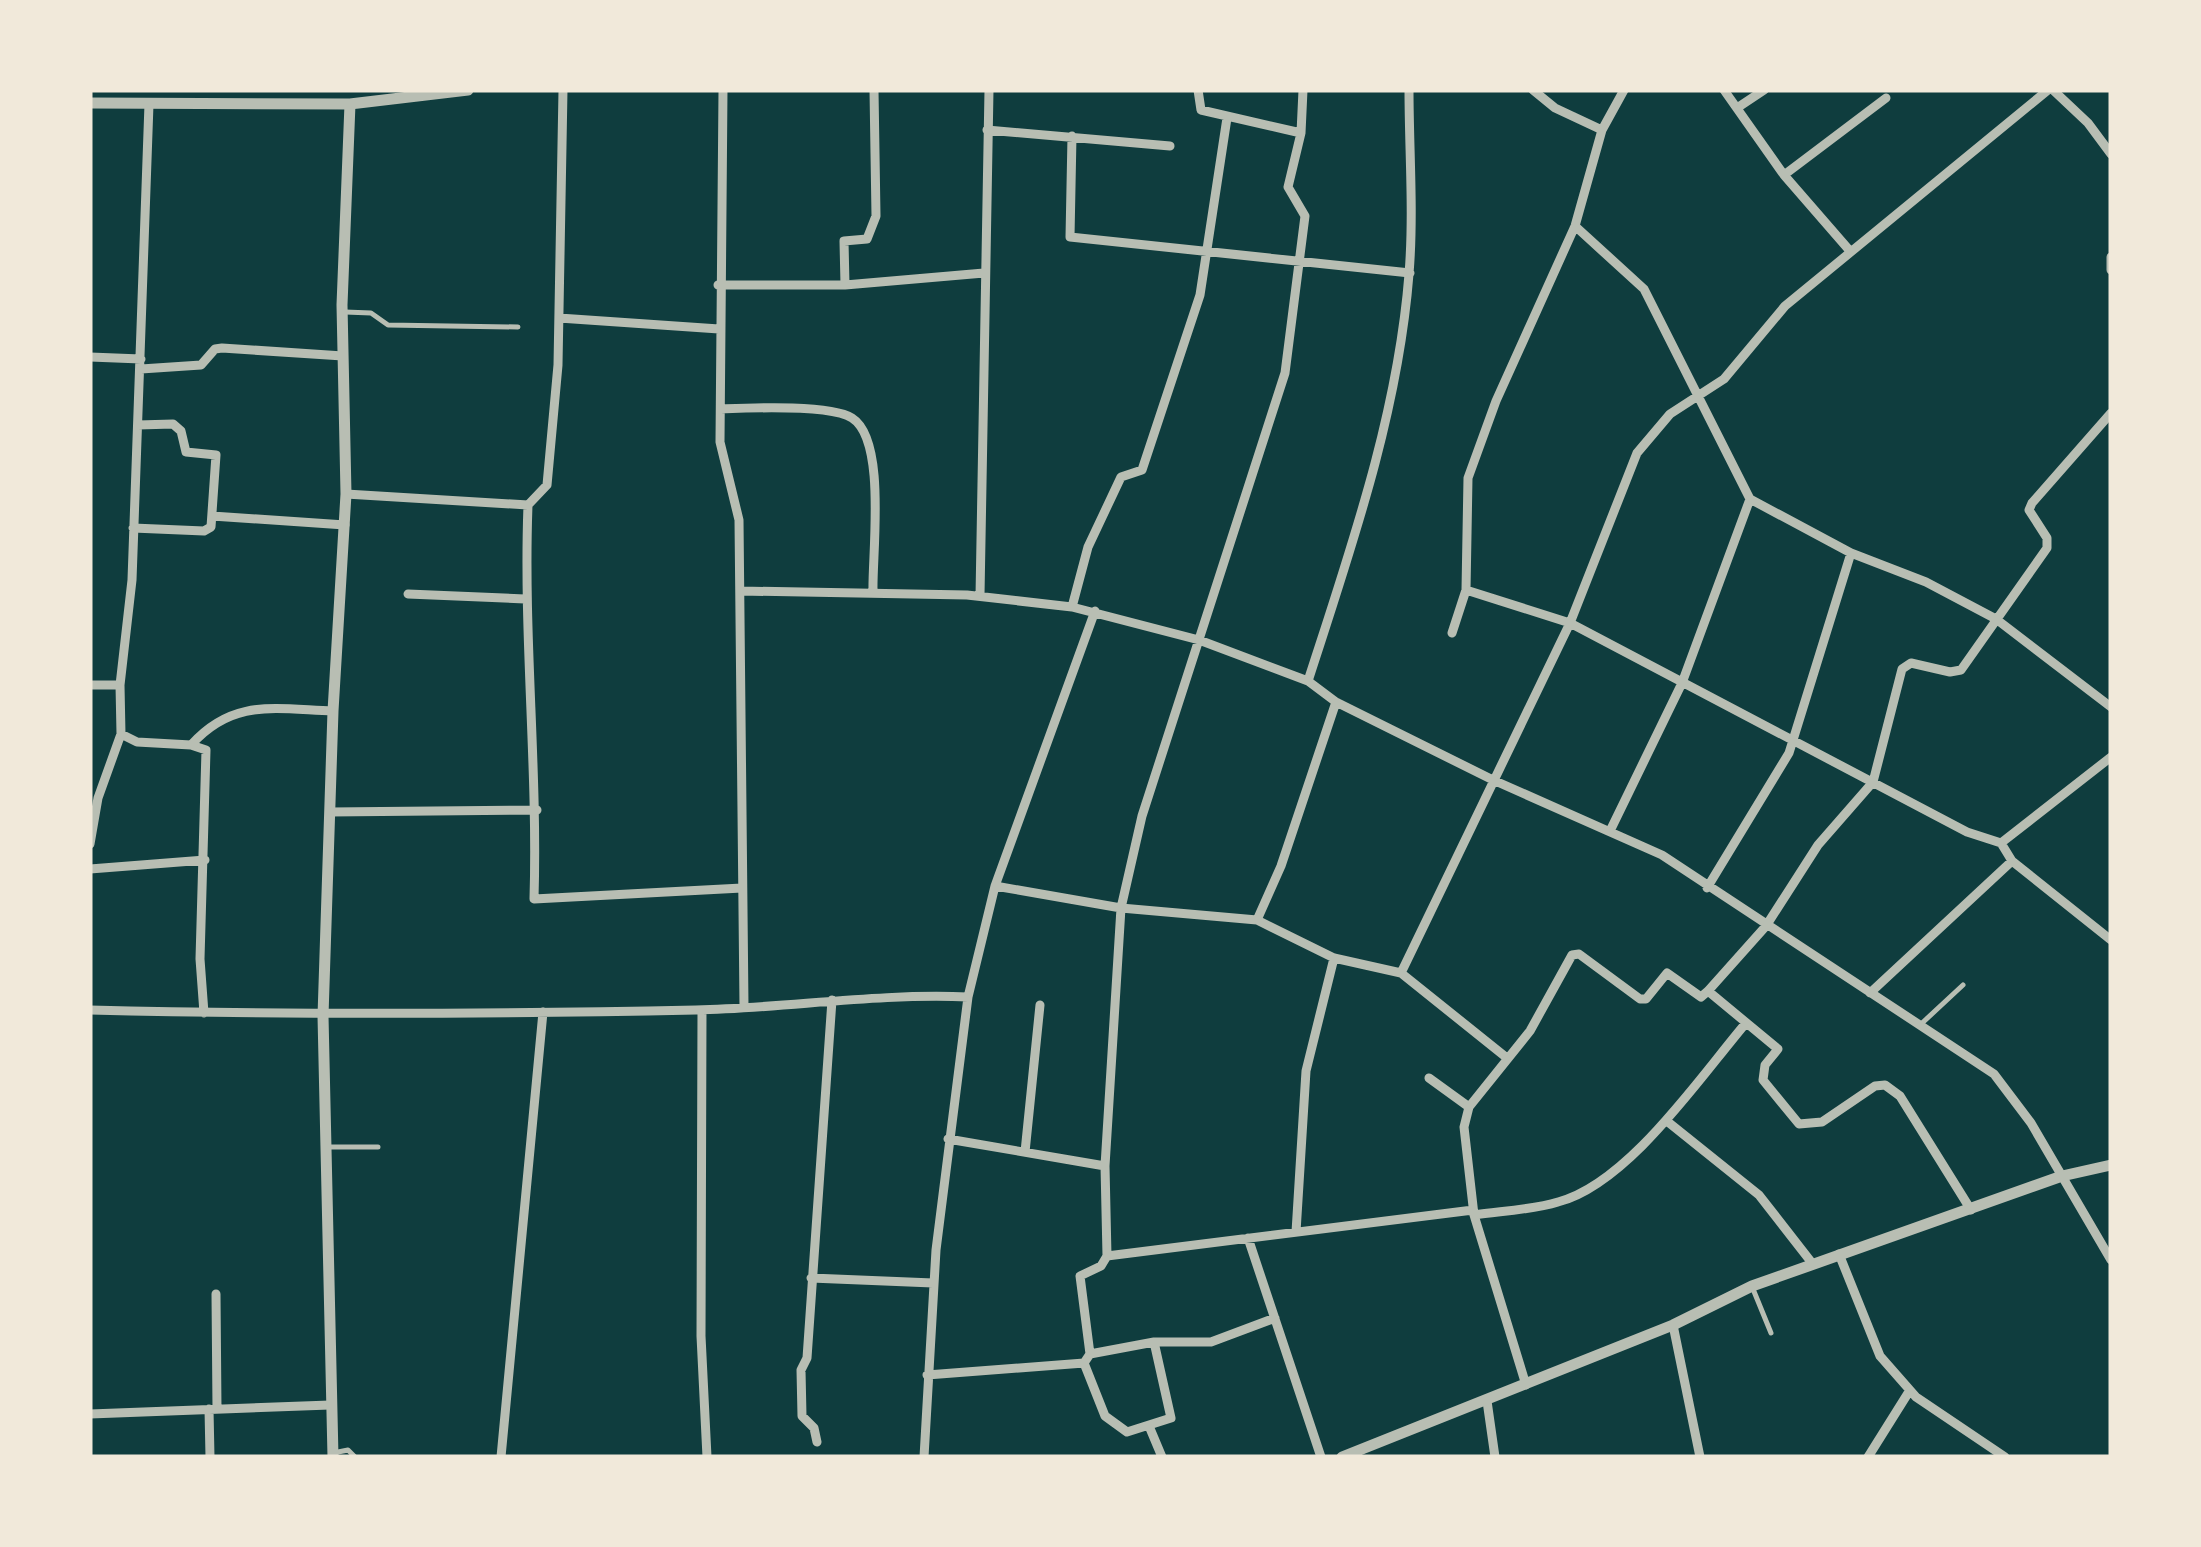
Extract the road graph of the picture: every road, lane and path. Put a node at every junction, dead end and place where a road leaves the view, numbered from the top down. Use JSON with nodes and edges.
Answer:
{"nodes":[{"id":1,"x":468,"y":90,"type":"edge"},
{"id":2,"x":563,"y":90,"type":"edge"},
{"id":3,"x":723,"y":90,"type":"edge"},
{"id":4,"x":874,"y":90,"type":"edge"},
{"id":5,"x":989,"y":90,"type":"edge"},
{"id":6,"x":1198,"y":90,"type":"edge"},
{"id":7,"x":1303,"y":90,"type":"edge"},
{"id":8,"x":1409,"y":90,"type":"edge"},
{"id":9,"x":1533,"y":90,"type":"edge"},
{"id":10,"x":1624,"y":90,"type":"edge"},
{"id":11,"x":1724,"y":90,"type":"edge"},
{"id":12,"x":1764,"y":90,"type":"edge"},
{"id":13,"x":2029,"y":90,"type":"edge"},
{"id":14,"x":2051,"y":90,"type":"edge"},
{"id":15,"x":1886,"y":98,"type":"dead end"},
{"id":16,"x":2040,"y":98,"type":"junction"},
{"id":17,"x":90,"y":103,"type":"edge"},
{"id":18,"x":149,"y":104,"type":"junction"},
{"id":19,"x":350,"y":104,"type":"junction"},
{"id":20,"x":1737,"y":108,"type":"junction"},
{"id":21,"x":1226,"y":118,"type":"junction"},
{"id":22,"x":987,"y":130,"type":"junction"},
{"id":23,"x":1602,"y":130,"type":"junction"},
{"id":24,"x":1301,"y":134,"type":"junction"},
{"id":25,"x":1072,"y":136,"type":"junction"},
{"id":26,"x":1170,"y":146,"type":"dead end"},
{"id":27,"x":2111,"y":154,"type":"edge"},
{"id":28,"x":1784,"y":175,"type":"junction"},
{"id":29,"x":1575,"y":226,"type":"junction"},
{"id":30,"x":1209,"y":248,"type":"junction"},
{"id":31,"x":1850,"y":251,"type":"junction"},
{"id":32,"x":2111,"y":257,"type":"edge"},
{"id":33,"x":1300,"y":261,"type":"junction"},
{"id":34,"x":2111,"y":270,"type":"edge"},
{"id":35,"x":984,"y":272,"type":"junction"},
{"id":36,"x":1410,"y":272,"type":"junction"},
{"id":37,"x":846,"y":285,"type":"junction"},
{"id":38,"x":718,"y":286,"type":"junction"},
{"id":39,"x":342,"y":312,"type":"junction"},
{"id":40,"x":559,"y":318,"type":"junction"},
{"id":41,"x":518,"y":327,"type":"dead end"},
{"id":42,"x":719,"y":329,"type":"junction"},
{"id":43,"x":343,"y":356,"type":"junction"},
{"id":44,"x":90,"y":357,"type":"edge"},
{"id":45,"x":141,"y":364,"type":"junction"},
{"id":46,"x":1698,"y":396,"type":"junction"},
{"id":47,"x":720,"y":409,"type":"junction"},
{"id":48,"x":2111,"y":413,"type":"edge"},
{"id":49,"x":138,"y":425,"type":"junction"},
{"id":50,"x":346,"y":494,"type":"junction"},
{"id":51,"x":1750,"y":499,"type":"junction"},
{"id":52,"x":528,"y":505,"type":"junction"},
{"id":53,"x":212,"y":516,"type":"junction"},
{"id":54,"x":345,"y":525,"type":"junction"},
{"id":55,"x":134,"y":528,"type":"junction"},
{"id":56,"x":1851,"y":552,"type":"junction"},
{"id":57,"x":1466,"y":590,"type":"junction"},
{"id":58,"x":741,"y":591,"type":"junction"},
{"id":59,"x":872,"y":591,"type":"junction"},
{"id":60,"x":408,"y":594,"type":"dead end"},
{"id":61,"x":980,"y":596,"type":"junction"},
{"id":62,"x":524,"y":599,"type":"junction"},
{"id":63,"x":1072,"y":606,"type":"junction"},
{"id":64,"x":1095,"y":612,"type":"junction"},
{"id":65,"x":1996,"y":619,"type":"junction"},
{"id":66,"x":1570,"y":623,"type":"junction"},
{"id":67,"x":1452,"y":633,"type":"dead end"},
{"id":68,"x":1199,"y":640,"type":"junction"},
{"id":69,"x":1308,"y":681,"type":"junction"},
{"id":70,"x":1682,"y":683,"type":"junction"},
{"id":71,"x":90,"y":685,"type":"edge"},
{"id":72,"x":120,"y":685,"type":"junction"},
{"id":73,"x":1336,"y":702,"type":"junction"},
{"id":74,"x":2111,"y":707,"type":"edge"},
{"id":75,"x":333,"y":711,"type":"junction"},
{"id":76,"x":121,"y":734,"type":"junction"},
{"id":77,"x":1794,"y":742,"type":"junction"},
{"id":78,"x":191,"y":745,"type":"junction"},
{"id":79,"x":2111,"y":757,"type":"edge"},
{"id":80,"x":1493,"y":780,"type":"junction"},
{"id":81,"x":1873,"y":782,"type":"junction"},
{"id":82,"x":537,"y":810,"type":"junction"},
{"id":83,"x":330,"y":812,"type":"junction"},
{"id":84,"x":1610,"y":831,"type":"junction"},
{"id":85,"x":2001,"y":843,"type":"junction"},
{"id":86,"x":90,"y":844,"type":"edge"},
{"id":87,"x":204,"y":860,"type":"junction"},
{"id":88,"x":2012,"y":861,"type":"junction"},
{"id":89,"x":90,"y":869,"type":"edge"},
{"id":90,"x":994,"y":886,"type":"junction"},
{"id":91,"x":742,"y":888,"type":"junction"},
{"id":92,"x":1707,"y":888,"type":"junction"},
{"id":93,"x":1121,"y":908,"type":"junction"},
{"id":94,"x":1257,"y":920,"type":"junction"},
{"id":95,"x":1766,"y":926,"type":"junction"},
{"id":96,"x":2111,"y":940,"type":"edge"},
{"id":97,"x":1334,"y":958,"type":"junction"},
{"id":98,"x":1400,"y":973,"type":"junction"},
{"id":99,"x":1963,"y":984,"type":"dead end"},
{"id":100,"x":1708,"y":991,"type":"junction"},
{"id":101,"x":1870,"y":993,"type":"junction"},
{"id":102,"x":968,"y":998,"type":"junction"},
{"id":103,"x":832,"y":1000,"type":"junction"},
{"id":104,"x":1040,"y":1005,"type":"dead end"},
{"id":105,"x":744,"y":1006,"type":"junction"},
{"id":106,"x":90,"y":1010,"type":"edge"},
{"id":107,"x":702,"y":1010,"type":"junction"},
{"id":108,"x":204,"y":1012,"type":"junction"},
{"id":109,"x":543,"y":1012,"type":"junction"},
{"id":110,"x":323,"y":1016,"type":"junction"},
{"id":111,"x":1746,"y":1023,"type":"junction"},
{"id":112,"x":1920,"y":1025,"type":"junction"},
{"id":113,"x":1507,"y":1058,"type":"junction"},
{"id":114,"x":1429,"y":1078,"type":"dead end"},
{"id":115,"x":1469,"y":1107,"type":"junction"},
{"id":116,"x":1668,"y":1122,"type":"junction"},
{"id":117,"x":948,"y":1139,"type":"junction"},
{"id":118,"x":378,"y":1147,"type":"dead end"},
{"id":119,"x":326,"y":1148,"type":"junction"},
{"id":120,"x":1026,"y":1152,"type":"junction"},
{"id":121,"x":2111,"y":1165,"type":"edge"},
{"id":122,"x":1105,"y":1166,"type":"junction"},
{"id":123,"x":2062,"y":1176,"type":"junction"},
{"id":124,"x":1971,"y":1210,"type":"junction"},
{"id":125,"x":1474,"y":1212,"type":"junction"},
{"id":126,"x":1296,"y":1232,"type":"junction"},
{"id":127,"x":1248,"y":1238,"type":"junction"},
{"id":128,"x":1839,"y":1254,"type":"junction"},
{"id":129,"x":1107,"y":1256,"type":"junction"},
{"id":130,"x":2111,"y":1260,"type":"edge"},
{"id":131,"x":1812,"y":1263,"type":"junction"},
{"id":132,"x":812,"y":1278,"type":"junction"},
{"id":133,"x":934,"y":1283,"type":"junction"},
{"id":134,"x":1752,"y":1286,"type":"junction"},
{"id":135,"x":216,"y":1294,"type":"dead end"},
{"id":136,"x":1275,"y":1318,"type":"junction"},
{"id":137,"x":1672,"y":1325,"type":"junction"},
{"id":138,"x":1771,"y":1333,"type":"dead end"},
{"id":139,"x":1154,"y":1342,"type":"junction"},
{"id":140,"x":1087,"y":1358,"type":"junction"},
{"id":141,"x":927,"y":1375,"type":"junction"},
{"id":142,"x":1526,"y":1385,"type":"junction"},
{"id":143,"x":1910,"y":1390,"type":"junction"},
{"id":144,"x":1487,"y":1402,"type":"junction"},
{"id":145,"x":330,"y":1405,"type":"junction"},
{"id":146,"x":213,"y":1409,"type":"junction"},
{"id":147,"x":90,"y":1414,"type":"edge"},
{"id":148,"x":1148,"y":1426,"type":"junction"},
{"id":149,"x":817,"y":1442,"type":"dead end"},
{"id":150,"x":1361,"y":1454,"type":"edge"},
{"id":151,"x":333,"y":1455,"type":"edge"},
{"id":152,"x":210,"y":1457,"type":"edge"},
{"id":153,"x":355,"y":1457,"type":"edge"},
{"id":154,"x":501,"y":1457,"type":"edge"},
{"id":155,"x":707,"y":1457,"type":"edge"},
{"id":156,"x":924,"y":1457,"type":"edge"},
{"id":157,"x":1162,"y":1457,"type":"edge"},
{"id":158,"x":1321,"y":1457,"type":"edge"},
{"id":159,"x":1342,"y":1457,"type":"edge"},
{"id":160,"x":1495,"y":1457,"type":"edge"},
{"id":161,"x":1700,"y":1457,"type":"edge"},
{"id":162,"x":1868,"y":1457,"type":"edge"},
{"id":163,"x":2005,"y":1457,"type":"edge"}],
"edges":[{"from":1,"to":19,"type":"street"},
{"from":2,"to":40,"type":"street"},
{"from":3,"to":38,"type":"street"},
{"from":4,"to":37,"type":"street"},
{"from":5,"to":22,"type":"street"},
{"from":6,"to":21,"type":"street"},
{"from":7,"to":24,"type":"street"},
{"from":8,"to":36,"type":"street"},
{"from":9,"to":23,"type":"street"},
{"from":10,"to":23,"type":"street"},
{"from":11,"to":20,"type":"street"},
{"from":12,"to":20,"type":"street"},
{"from":13,"to":16,"type":"street"},
{"from":14,"to":16,"type":"street"},
{"from":14,"to":27,"type":"street"},
{"from":15,"to":28,"type":"street"},
{"from":16,"to":31,"type":"street"},
{"from":17,"to":18,"type":"street"},
{"from":18,"to":19,"type":"street"},
{"from":18,"to":45,"type":"street"},
{"from":19,"to":39,"type":"street"},
{"from":20,"to":28,"type":"street"},
{"from":21,"to":24,"type":"street"},
{"from":21,"to":30,"type":"street"},
{"from":22,"to":25,"type":"street"},
{"from":22,"to":35,"type":"street"},
{"from":23,"to":29,"type":"street"},
{"from":24,"to":33,"type":"street"},
{"from":25,"to":26,"type":"street"},
{"from":25,"to":30,"type":"street"},
{"from":28,"to":31,"type":"street"},
{"from":29,"to":46,"type":"street"},
{"from":29,"to":57,"type":"street"},
{"from":30,"to":33,"type":"street"},
{"from":30,"to":63,"type":"street"},
{"from":31,"to":46,"type":"street"},
{"from":32,"to":34,"type":"street"},
{"from":33,"to":36,"type":"street"},
{"from":33,"to":68,"type":"street"},
{"from":35,"to":37,"type":"street"},
{"from":35,"to":61,"type":"street"},
{"from":36,"to":69,"type":"street"},
{"from":37,"to":38,"type":"street"},
{"from":38,"to":42,"type":"street"},
{"from":39,"to":41,"type":"lane"},
{"from":39,"to":43,"type":"street"},
{"from":40,"to":42,"type":"street"},
{"from":40,"to":52,"type":"street"},
{"from":42,"to":47,"type":"street"},
{"from":43,"to":45,"type":"street"},
{"from":43,"to":50,"type":"street"},
{"from":44,"to":45,"type":"street"},
{"from":45,"to":49,"type":"street"},
{"from":46,"to":51,"type":"street"},
{"from":46,"to":66,"type":"street"},
{"from":47,"to":58,"type":"street"},
{"from":47,"to":59,"type":"street"},
{"from":48,"to":65,"type":"street"},
{"from":49,"to":53,"type":"street"},
{"from":49,"to":55,"type":"street"},
{"from":50,"to":52,"type":"street"},
{"from":50,"to":54,"type":"street"},
{"from":51,"to":56,"type":"street"},
{"from":51,"to":70,"type":"street"},
{"from":52,"to":62,"type":"street"},
{"from":53,"to":54,"type":"street"},
{"from":53,"to":55,"type":"street"},
{"from":54,"to":75,"type":"street"},
{"from":55,"to":72,"type":"street"},
{"from":56,"to":65,"type":"street"},
{"from":56,"to":77,"type":"street"},
{"from":57,"to":66,"type":"street"},
{"from":57,"to":67,"type":"street"},
{"from":58,"to":59,"type":"street"},
{"from":58,"to":91,"type":"street"},
{"from":59,"to":61,"type":"street"},
{"from":60,"to":62,"type":"street"},
{"from":61,"to":63,"type":"street"},
{"from":62,"to":82,"type":"street"},
{"from":63,"to":64,"type":"street"},
{"from":64,"to":68,"type":"street"},
{"from":64,"to":90,"type":"street"},
{"from":65,"to":74,"type":"street"},
{"from":65,"to":81,"type":"street"},
{"from":66,"to":70,"type":"street"},
{"from":66,"to":80,"type":"street"},
{"from":68,"to":69,"type":"street"},
{"from":68,"to":93,"type":"street"},
{"from":69,"to":73,"type":"street"},
{"from":70,"to":77,"type":"street"},
{"from":70,"to":84,"type":"street"},
{"from":71,"to":72,"type":"street"},
{"from":72,"to":76,"type":"street"},
{"from":73,"to":80,"type":"street"},
{"from":73,"to":94,"type":"street"},
{"from":75,"to":78,"type":"street"},
{"from":75,"to":83,"type":"street"},
{"from":76,"to":78,"type":"street"},
{"from":76,"to":86,"type":"street"},
{"from":77,"to":81,"type":"street"},
{"from":77,"to":92,"type":"street"},
{"from":78,"to":87,"type":"street"},
{"from":79,"to":85,"type":"street"},
{"from":80,"to":84,"type":"street"},
{"from":80,"to":98,"type":"street"},
{"from":81,"to":85,"type":"street"},
{"from":81,"to":95,"type":"street"},
{"from":82,"to":83,"type":"street"},
{"from":82,"to":91,"type":"street"},
{"from":83,"to":110,"type":"street"},
{"from":84,"to":92,"type":"street"},
{"from":85,"to":88,"type":"street"},
{"from":87,"to":89,"type":"street"},
{"from":87,"to":108,"type":"street"},
{"from":88,"to":96,"type":"street"},
{"from":88,"to":101,"type":"street"},
{"from":90,"to":93,"type":"street"},
{"from":90,"to":102,"type":"street"},
{"from":91,"to":105,"type":"street"},
{"from":92,"to":95,"type":"street"},
{"from":93,"to":94,"type":"street"},
{"from":93,"to":122,"type":"street"},
{"from":94,"to":97,"type":"street"},
{"from":95,"to":100,"type":"street"},
{"from":95,"to":101,"type":"street"},
{"from":97,"to":98,"type":"street"},
{"from":97,"to":126,"type":"street"},
{"from":98,"to":113,"type":"street"},
{"from":99,"to":112,"type":"lane"},
{"from":100,"to":111,"type":"street"},
{"from":100,"to":113,"type":"street"},
{"from":101,"to":112,"type":"street"},
{"from":102,"to":103,"type":"street"},
{"from":102,"to":117,"type":"street"},
{"from":103,"to":105,"type":"street"},
{"from":103,"to":132,"type":"street"},
{"from":104,"to":120,"type":"street"},
{"from":105,"to":107,"type":"street"},
{"from":106,"to":108,"type":"street"},
{"from":107,"to":109,"type":"street"},
{"from":107,"to":155,"type":"street"},
{"from":108,"to":110,"type":"street"},
{"from":109,"to":110,"type":"street"},
{"from":109,"to":154,"type":"street"},
{"from":110,"to":119,"type":"street"},
{"from":111,"to":116,"type":"street"},
{"from":111,"to":124,"type":"street"},
{"from":112,"to":123,"type":"street"},
{"from":113,"to":115,"type":"street"},
{"from":114,"to":115,"type":"street"},
{"from":115,"to":125,"type":"street"},
{"from":116,"to":125,"type":"street"},
{"from":116,"to":131,"type":"street"},
{"from":117,"to":120,"type":"street"},
{"from":117,"to":133,"type":"street"},
{"from":118,"to":119,"type":"lane"},
{"from":119,"to":145,"type":"street"},
{"from":120,"to":122,"type":"street"},
{"from":121,"to":123,"type":"street"},
{"from":122,"to":129,"type":"street"},
{"from":123,"to":124,"type":"street"},
{"from":123,"to":130,"type":"street"},
{"from":124,"to":128,"type":"street"},
{"from":125,"to":126,"type":"street"},
{"from":125,"to":142,"type":"street"},
{"from":126,"to":127,"type":"street"},
{"from":127,"to":129,"type":"street"},
{"from":127,"to":136,"type":"street"},
{"from":128,"to":131,"type":"street"},
{"from":128,"to":143,"type":"street"},
{"from":129,"to":140,"type":"street"},
{"from":131,"to":134,"type":"street"},
{"from":132,"to":133,"type":"street"},
{"from":132,"to":149,"type":"street"},
{"from":133,"to":141,"type":"street"},
{"from":134,"to":137,"type":"street"},
{"from":134,"to":138,"type":"lane"},
{"from":135,"to":146,"type":"street"},
{"from":136,"to":139,"type":"street"},
{"from":136,"to":158,"type":"street"},
{"from":137,"to":142,"type":"street"},
{"from":137,"to":161,"type":"street"},
{"from":139,"to":140,"type":"street"},
{"from":139,"to":148,"type":"street"},
{"from":140,"to":141,"type":"street"},
{"from":140,"to":148,"type":"street"},
{"from":141,"to":156,"type":"street"},
{"from":142,"to":144,"type":"street"},
{"from":143,"to":162,"type":"street"},
{"from":143,"to":163,"type":"street"},
{"from":144,"to":150,"type":"street"},
{"from":144,"to":160,"type":"street"},
{"from":145,"to":146,"type":"street"},
{"from":145,"to":151,"type":"street"},
{"from":146,"to":147,"type":"street"},
{"from":146,"to":152,"type":"street"},
{"from":148,"to":157,"type":"street"},
{"from":150,"to":159,"type":"street"},
{"from":151,"to":153,"type":"lane"}]}
